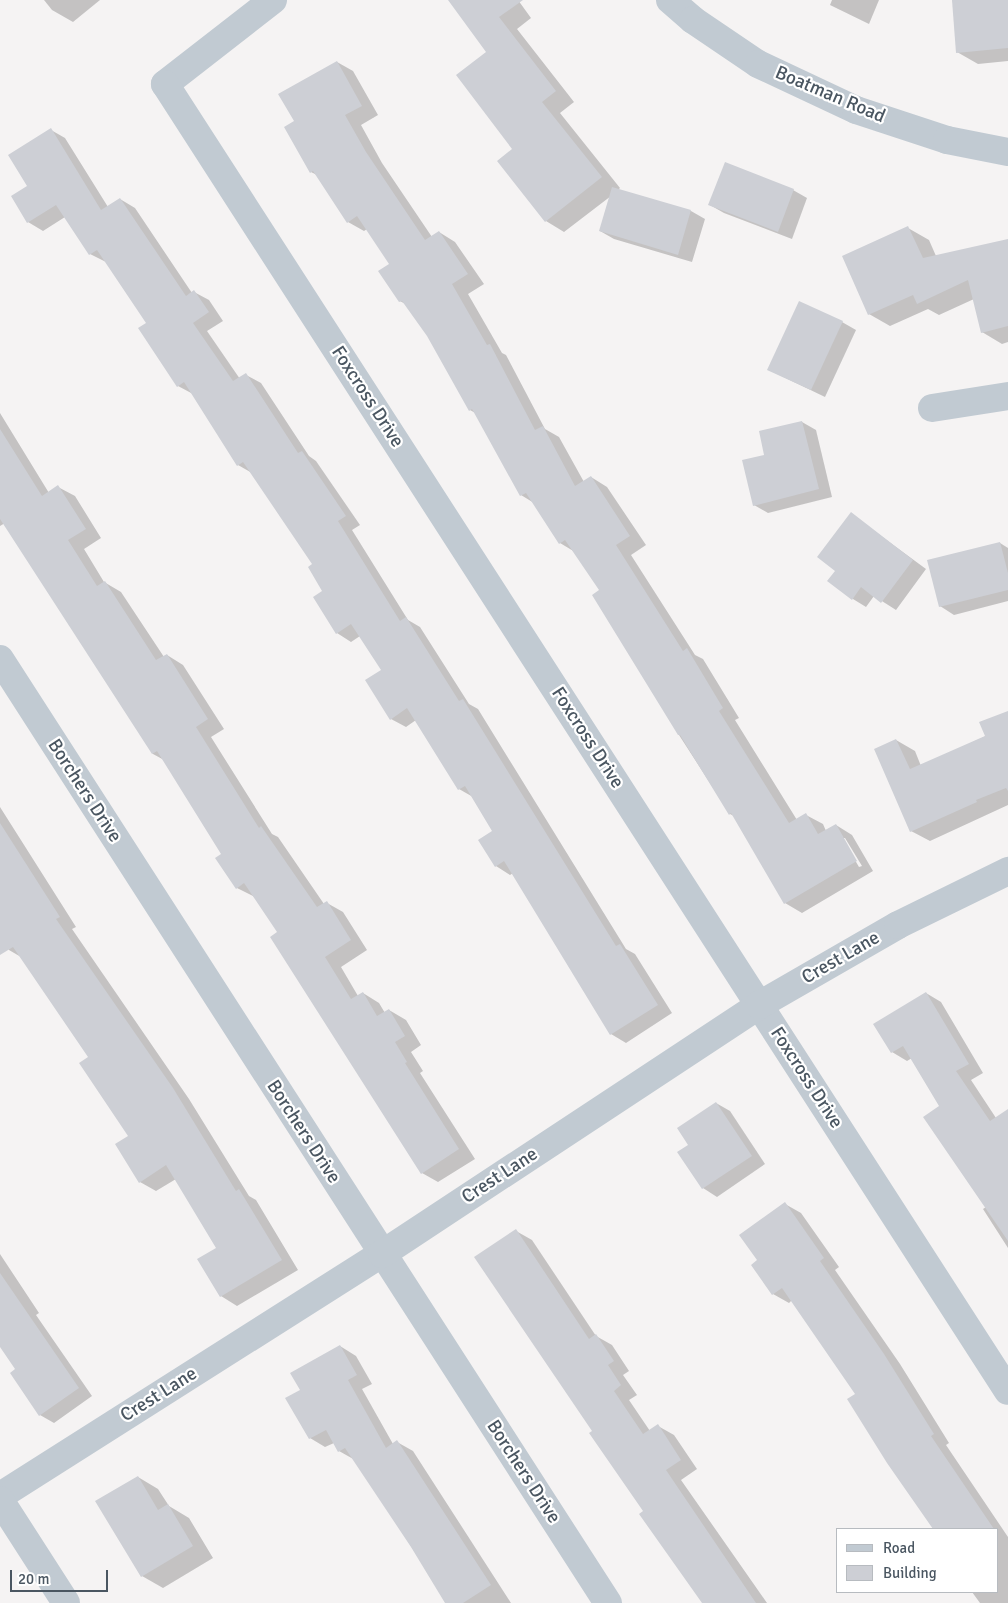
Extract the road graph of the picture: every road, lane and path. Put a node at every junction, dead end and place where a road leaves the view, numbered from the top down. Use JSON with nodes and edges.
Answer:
{"nodes":[{"id":1,"x":273,"y":0,"type":"edge"},
{"id":2,"x":670,"y":0,"type":"edge"},
{"id":3,"x":1008,"y":152,"type":"edge"},
{"id":4,"x":1008,"y":396,"type":"edge"},
{"id":5,"x":932,"y":408,"type":"dead end"},
{"id":6,"x":0,"y":659,"type":"edge"},
{"id":7,"x":1008,"y":871,"type":"edge"},
{"id":8,"x":759,"y":1005,"type":"junction"},
{"id":9,"x":382,"y":1254,"type":"junction"},
{"id":10,"x":1008,"y":1391,"type":"edge"},
{"id":11,"x":0,"y":1496,"type":"edge"},
{"id":12,"x":0,"y":1500,"type":"edge"},
{"id":13,"x":66,"y":1603,"type":"edge"},
{"id":14,"x":608,"y":1603,"type":"edge"}],
"edges":[{"from":1,"to":8,"type":"street","name":"Foxcross Drive"},
{"from":2,"to":3,"type":"street","name":"Boatman Road"},
{"from":4,"to":5,"type":"street"},
{"from":6,"to":9,"type":"street","name":"Borchers Drive"},
{"from":7,"to":8,"type":"street","name":"Crest Lane"},
{"from":8,"to":9,"type":"street","name":"Crest Lane"},
{"from":8,"to":10,"type":"street","name":"Foxcross Drive"},
{"from":9,"to":11,"type":"street","name":"Crest Lane"},
{"from":9,"to":14,"type":"street","name":"Borchers Drive"},
{"from":12,"to":13,"type":"street"}]}
